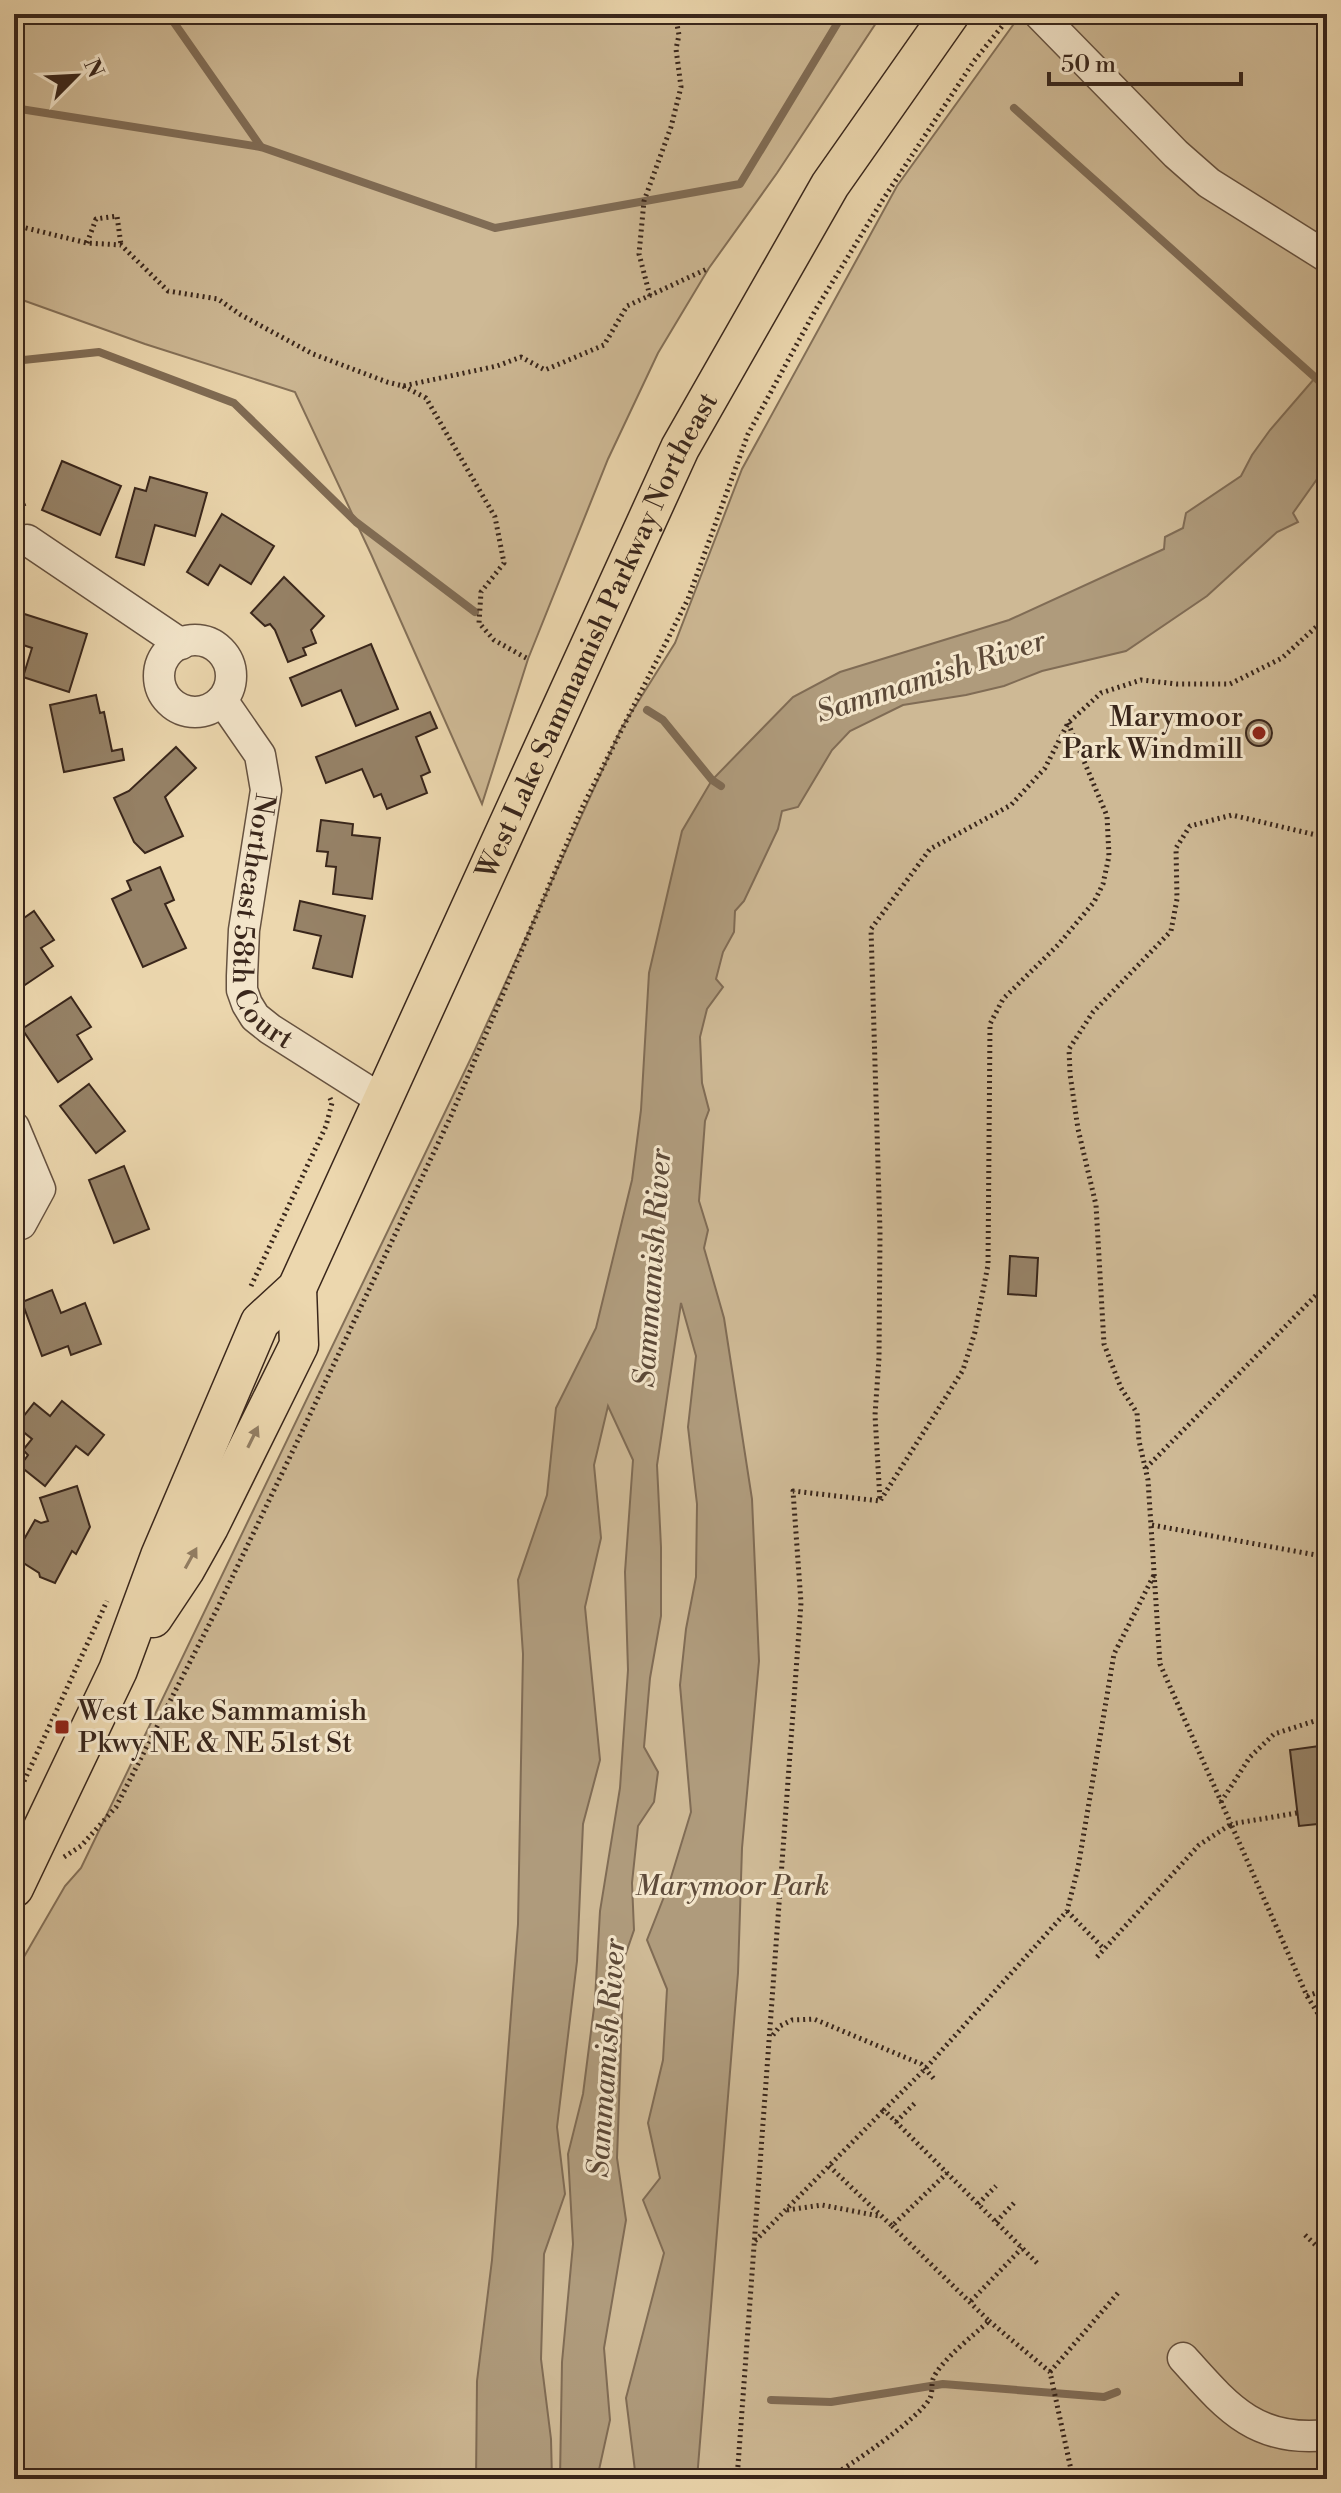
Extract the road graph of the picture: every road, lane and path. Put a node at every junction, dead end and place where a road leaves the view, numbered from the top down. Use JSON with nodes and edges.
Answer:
{"nodes":[{"id":1,"x":675,"y":14,"type":"edge"},
{"id":2,"x":950,"y":14,"type":"edge"},
{"id":3,"x":1012,"y":14,"type":"edge"},
{"id":4,"x":1039,"y":14,"type":"edge"},
{"id":5,"x":14,"y":225,"type":"edge"},
{"id":6,"x":87,"y":243,"type":"junction"},
{"id":7,"x":121,"y":245,"type":"junction"},
{"id":8,"x":1327,"y":257,"type":"edge"},
{"id":9,"x":709,"y":268,"type":"dead end"},
{"id":10,"x":650,"y":296,"type":"junction"},
{"id":11,"x":403,"y":386,"type":"junction"},
{"id":12,"x":27,"y":540,"type":"dead end"},
{"id":13,"x":1327,"y":617,"type":"edge"},
{"id":14,"x":181,"y":644,"type":"junction"},
{"id":15,"x":528,"y":659,"type":"dead end"},
{"id":16,"x":222,"y":700,"type":"junction"},
{"id":17,"x":1068,"y":723,"type":"junction"},
{"id":18,"x":1327,"y":832,"type":"edge"},
{"id":19,"x":382,"y":1100,"type":"junction"},
{"id":20,"x":14,"y":1127,"type":"edge"},
{"id":21,"x":21,"y":1224,"type":"dead end"},
{"id":22,"x":1327,"y":1284,"type":"edge"},
{"id":23,"x":1146,"y":1468,"type":"junction"},
{"id":24,"x":880,"y":1501,"type":"junction"},
{"id":25,"x":1152,"y":1525,"type":"junction"},
{"id":26,"x":1327,"y":1557,"type":"edge"},
{"id":27,"x":1155,"y":1572,"type":"junction"},
{"id":28,"x":1327,"y":1717,"type":"edge"},
{"id":29,"x":1221,"y":1802,"type":"junction"},
{"id":30,"x":1297,"y":1813,"type":"dead end"},
{"id":31,"x":1231,"y":1824,"type":"junction"},
{"id":32,"x":64,"y":1857,"type":"dead end"},
{"id":33,"x":15,"y":1883,"type":"edge"},
{"id":34,"x":1067,"y":1911,"type":"junction"},
{"id":35,"x":1104,"y":1949,"type":"junction"},
{"id":36,"x":1097,"y":1957,"type":"dead end"},
{"id":37,"x":1327,"y":1989,"type":"edge"},
{"id":38,"x":1307,"y":1996,"type":"junction"},
{"id":39,"x":1327,"y":2028,"type":"edge"},
{"id":40,"x":771,"y":2037,"type":"junction"},
{"id":41,"x":925,"y":2069,"type":"junction"},
{"id":42,"x":934,"y":2079,"type":"dead end"},
{"id":43,"x":915,"y":2103,"type":"dead end"},
{"id":44,"x":884,"y":2110,"type":"junction"},
{"id":45,"x":896,"y":2122,"type":"junction"},
{"id":46,"x":829,"y":2166,"type":"junction"},
{"id":47,"x":947,"y":2173,"type":"junction"},
{"id":48,"x":996,"y":2186,"type":"dead end"},
{"id":49,"x":1014,"y":2203,"type":"dead end"},
{"id":50,"x":978,"y":2204,"type":"junction"},
{"id":51,"x":786,"y":2210,"type":"junction"},
{"id":52,"x":883,"y":2217,"type":"junction"},
{"id":53,"x":996,"y":2222,"type":"junction"},
{"id":54,"x":892,"y":2226,"type":"junction"},
{"id":55,"x":1305,"y":2235,"type":"dead end"},
{"id":56,"x":754,"y":2242,"type":"junction"},
{"id":57,"x":1022,"y":2248,"type":"junction"},
{"id":58,"x":1327,"y":2256,"type":"edge"},
{"id":59,"x":1037,"y":2263,"type":"dead end"},
{"id":60,"x":1118,"y":2293,"type":"dead end"},
{"id":61,"x":971,"y":2301,"type":"junction"},
{"id":62,"x":989,"y":2321,"type":"junction"},
{"id":63,"x":1183,"y":2358,"type":"dead end"},
{"id":64,"x":1050,"y":2372,"type":"junction"},
{"id":65,"x":1327,"y":2435,"type":"edge"},
{"id":66,"x":1327,"y":2472,"type":"edge"},
{"id":67,"x":737,"y":2479,"type":"edge"},
{"id":68,"x":827,"y":2479,"type":"edge"},
{"id":69,"x":1073,"y":2479,"type":"edge"},
{"id":70,"x":1319,"y":2479,"type":"edge"}],
"edges":[{"from":1,"to":10,"type":"path"},
{"from":2,"to":19,"type":"main road","name":"West Lake Sammamish Parkway Northeast"},
{"from":3,"to":32,"type":"path"},
{"from":4,"to":8,"type":"street"},
{"from":5,"to":6,"type":"path"},
{"from":6,"to":7,"type":"path"},
{"from":6,"to":7,"type":"path"},
{"from":7,"to":11,"type":"path"},
{"from":9,"to":10,"type":"path"},
{"from":10,"to":11,"type":"path"},
{"from":11,"to":15,"type":"path"},
{"from":12,"to":14,"type":"street"},
{"from":13,"to":17,"type":"path"},
{"from":14,"to":16,"type":"street"},
{"from":14,"to":16,"type":"street"},
{"from":16,"to":19,"type":"street","name":"Northeast 58th Court"},
{"from":17,"to":24,"type":"path"},
{"from":17,"to":24,"type":"path"},
{"from":18,"to":23,"type":"path"},
{"from":19,"to":33,"type":"main road","name":"West Lake Sammamish Parkway Northeast"},
{"from":20,"to":21,"type":"street"},
{"from":22,"to":23,"type":"path"},
{"from":23,"to":25,"type":"path"},
{"from":24,"to":40,"type":"path"},
{"from":25,"to":26,"type":"path"},
{"from":25,"to":27,"type":"path"},
{"from":27,"to":29,"type":"path"},
{"from":27,"to":34,"type":"path"},
{"from":28,"to":29,"type":"path"},
{"from":29,"to":31,"type":"path"},
{"from":30,"to":31,"type":"path"},
{"from":31,"to":35,"type":"path"},
{"from":31,"to":38,"type":"path"},
{"from":34,"to":35,"type":"path"},
{"from":34,"to":41,"type":"path"},
{"from":35,"to":36,"type":"path"},
{"from":37,"to":38,"type":"path"},
{"from":38,"to":39,"type":"path"},
{"from":40,"to":41,"type":"path"},
{"from":40,"to":56,"type":"path"},
{"from":41,"to":42,"type":"path"},
{"from":41,"to":44,"type":"path"},
{"from":43,"to":45,"type":"path"},
{"from":44,"to":45,"type":"path"},
{"from":44,"to":46,"type":"path"},
{"from":45,"to":47,"type":"path"},
{"from":46,"to":51,"type":"path"},
{"from":46,"to":52,"type":"path"},
{"from":47,"to":50,"type":"path"},
{"from":47,"to":54,"type":"path"},
{"from":48,"to":50,"type":"path"},
{"from":49,"to":53,"type":"path"},
{"from":50,"to":53,"type":"path"},
{"from":51,"to":52,"type":"path"},
{"from":51,"to":56,"type":"path"},
{"from":52,"to":54,"type":"path"},
{"from":53,"to":57,"type":"path"},
{"from":54,"to":61,"type":"path"},
{"from":55,"to":58,"type":"path"},
{"from":56,"to":67,"type":"path"},
{"from":57,"to":59,"type":"path"},
{"from":57,"to":61,"type":"path"},
{"from":60,"to":64,"type":"path"},
{"from":61,"to":62,"type":"path"},
{"from":62,"to":64,"type":"path"},
{"from":62,"to":68,"type":"path"},
{"from":63,"to":65,"type":"street"},
{"from":64,"to":69,"type":"path"},
{"from":66,"to":70,"type":"path"}]}
